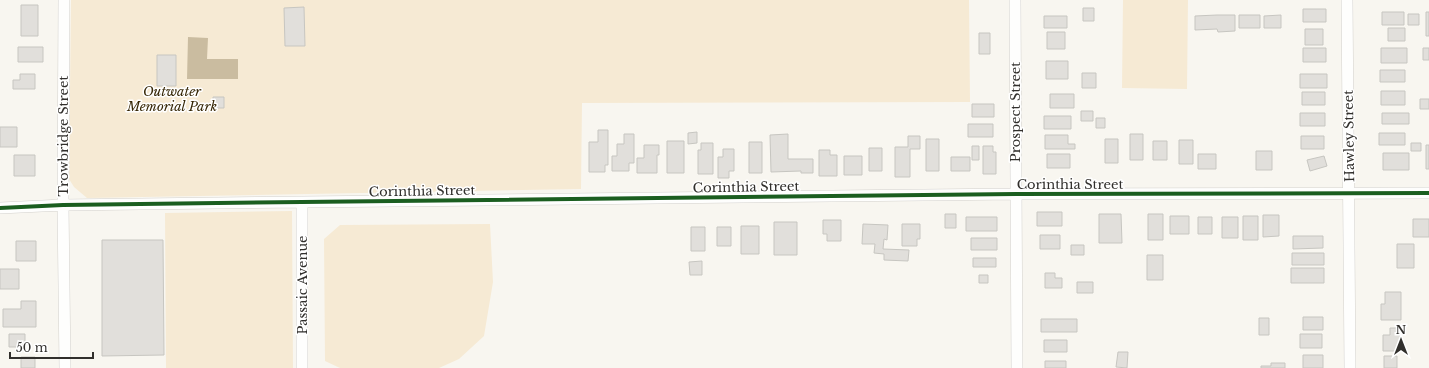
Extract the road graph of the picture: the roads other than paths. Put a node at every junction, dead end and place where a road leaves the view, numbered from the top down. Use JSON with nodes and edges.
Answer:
{"nodes":[{"id":1,"x":64,"y":0,"type":"edge"},
{"id":2,"x":1015,"y":0,"type":"edge"},
{"id":3,"x":1347,"y":0,"type":"edge"},
{"id":4,"x":1429,"y":192,"type":"edge"},
{"id":5,"x":1016,"y":194,"type":"junction"},
{"id":6,"x":1349,"y":194,"type":"junction"},
{"id":7,"x":302,"y":202,"type":"junction"},
{"id":8,"x":63,"y":205,"type":"junction"},
{"id":9,"x":0,"y":208,"type":"edge"},
{"id":10,"x":65,"y":368,"type":"edge"},
{"id":11,"x":302,"y":368,"type":"edge"},
{"id":12,"x":1017,"y":368,"type":"edge"},
{"id":13,"x":1350,"y":368,"type":"edge"}],
"edges":[{"from":1,"to":8,"type":"street","name":"Trowbridge Street"},
{"from":2,"to":5,"type":"street","name":"Prospect Street"},
{"from":3,"to":6,"type":"street","name":"Hawley Street"},
{"from":4,"to":6,"type":"street","name":"Corinthia Street"},
{"from":5,"to":6,"type":"street","name":"Corinthia Street"},
{"from":5,"to":7,"type":"street","name":"Corinthia Street"},
{"from":5,"to":12,"type":"street","name":"Prospect Street"},
{"from":6,"to":13,"type":"street","name":"Hawley Street"},
{"from":7,"to":8,"type":"street","name":"Corinthia Street"},
{"from":7,"to":11,"type":"street","name":"Passaic Avenue"},
{"from":8,"to":9,"type":"street","name":"Corinthia Street"},
{"from":8,"to":10,"type":"street","name":"Trowbridge Street"}]}
